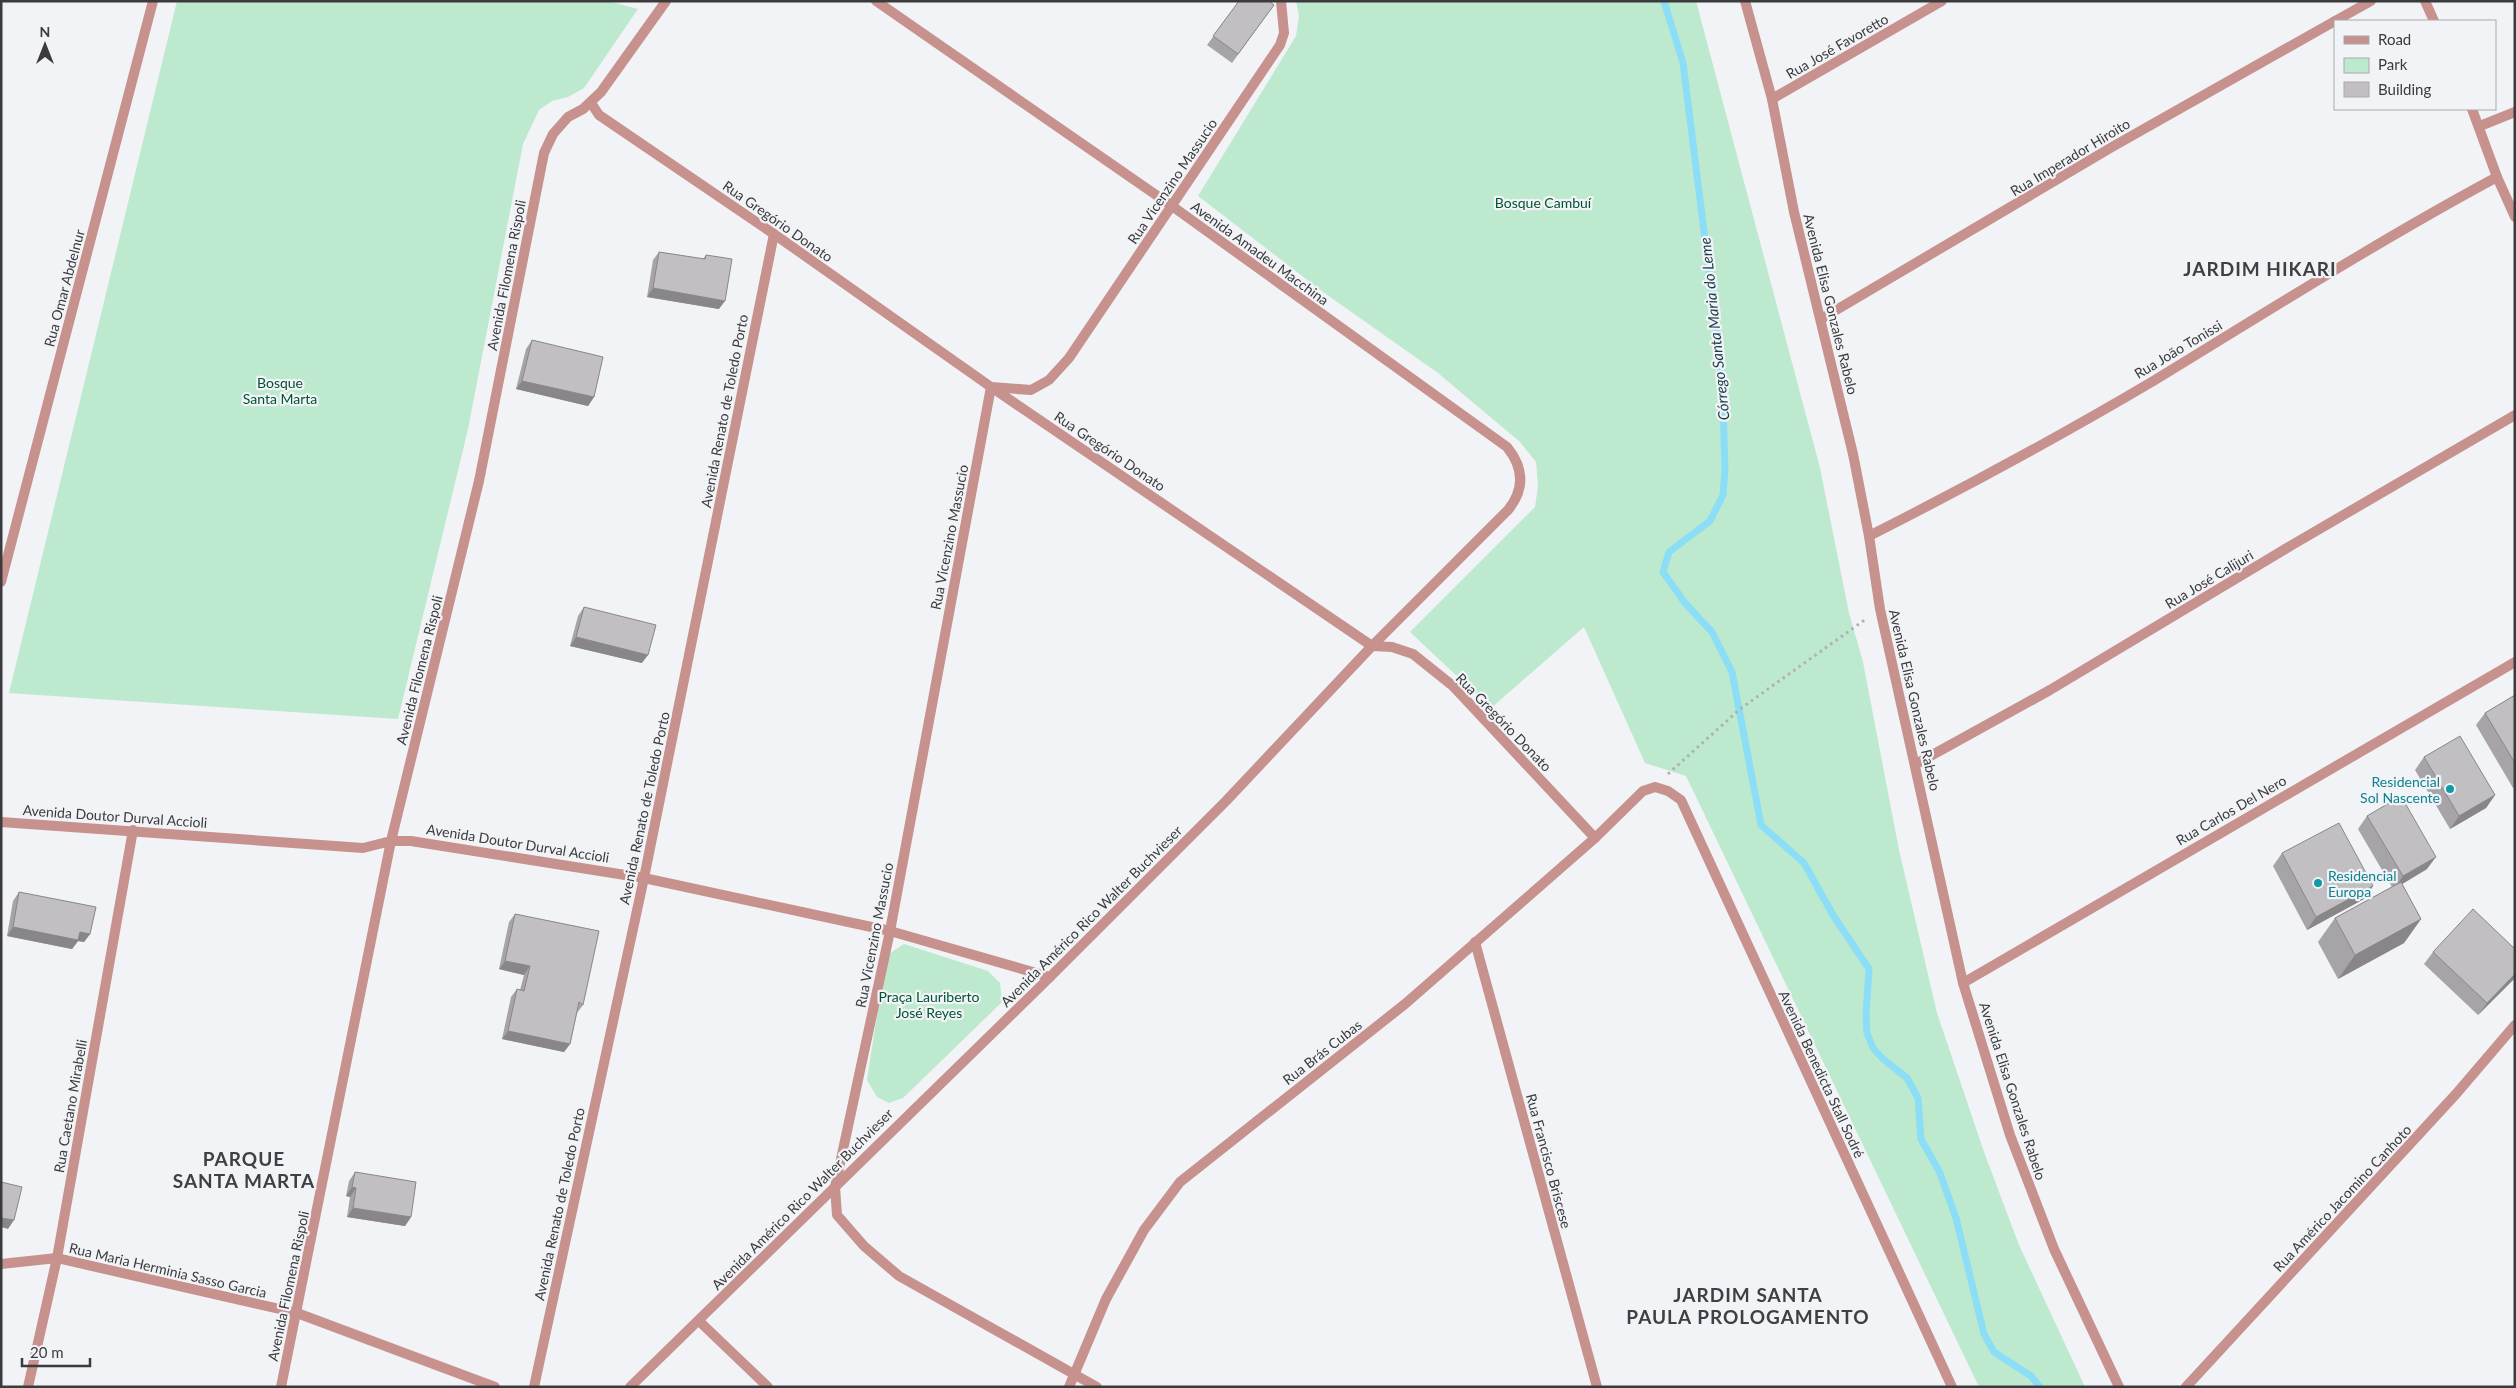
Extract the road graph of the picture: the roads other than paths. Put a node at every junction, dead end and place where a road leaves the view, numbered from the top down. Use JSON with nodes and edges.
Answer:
{"nodes":[{"id":1,"x":153,"y":1,"type":"edge"},
{"id":2,"x":666,"y":1,"type":"edge"},
{"id":3,"x":876,"y":1,"type":"edge"},
{"id":4,"x":1745,"y":1,"type":"edge"},
{"id":5,"x":1942,"y":1,"type":"edge"},
{"id":6,"x":2371,"y":1,"type":"edge"},
{"id":7,"x":2425,"y":1,"type":"edge"},
{"id":8,"x":1281,"y":6,"type":"edge"},
{"id":9,"x":2337,"y":20,"type":"edge"},
{"id":10,"x":2434,"y":20,"type":"edge"},
{"id":11,"x":2334,"y":22,"type":"edge"},
{"id":12,"x":1772,"y":99,"type":"junction"},
{"id":13,"x":591,"y":103,"type":"junction"},
{"id":14,"x":2472,"y":110,"type":"edge"},
{"id":15,"x":2515,"y":112,"type":"edge"},
{"id":16,"x":2480,"y":126,"type":"junction"},
{"id":17,"x":2497,"y":178,"type":"junction"},
{"id":18,"x":1172,"y":206,"type":"junction"},
{"id":19,"x":2515,"y":217,"type":"edge"},
{"id":20,"x":774,"y":234,"type":"junction"},
{"id":21,"x":1821,"y":319,"type":"junction"},
{"id":22,"x":991,"y":387,"type":"junction"},
{"id":23,"x":2515,"y":415,"type":"edge"},
{"id":24,"x":1520,"y":468,"type":"joint"},
{"id":25,"x":1869,"y":536,"type":"junction"},
{"id":26,"x":1,"y":582,"type":"edge"},
{"id":27,"x":1372,"y":646,"type":"junction"},
{"id":28,"x":2515,"y":662,"type":"edge"},
{"id":29,"x":1916,"y":764,"type":"junction"},
{"id":30,"x":1655,"y":786,"type":"joint"},
{"id":31,"x":1,"y":822,"type":"edge"},
{"id":32,"x":133,"y":830,"type":"junction"},
{"id":33,"x":1595,"y":838,"type":"junction"},
{"id":34,"x":391,"y":841,"type":"junction"},
{"id":35,"x":644,"y":878,"type":"junction"},
{"id":36,"x":890,"y":931,"type":"junction"},
{"id":37,"x":1475,"y":942,"type":"junction"},
{"id":38,"x":1050,"y":977,"type":"junction"},
{"id":39,"x":1963,"y":983,"type":"junction"},
{"id":40,"x":2515,"y":1025,"type":"edge"},
{"id":41,"x":835,"y":1187,"type":"junction"},
{"id":42,"x":57,"y":1258,"type":"junction"},
{"id":43,"x":1,"y":1264,"type":"edge"},
{"id":44,"x":297,"y":1313,"type":"junction"},
{"id":45,"x":699,"y":1321,"type":"junction"},
{"id":46,"x":1076,"y":1375,"type":"junction"},
{"id":47,"x":28,"y":1387,"type":"edge"},
{"id":48,"x":281,"y":1387,"type":"edge"},
{"id":49,"x":495,"y":1387,"type":"edge"},
{"id":50,"x":534,"y":1387,"type":"edge"},
{"id":51,"x":630,"y":1387,"type":"edge"},
{"id":52,"x":768,"y":1387,"type":"edge"},
{"id":53,"x":1069,"y":1387,"type":"edge"},
{"id":54,"x":1097,"y":1387,"type":"edge"},
{"id":55,"x":1597,"y":1387,"type":"edge"},
{"id":56,"x":1952,"y":1387,"type":"edge"},
{"id":57,"x":2119,"y":1387,"type":"edge"},
{"id":58,"x":2186,"y":1387,"type":"edge"}],
"edges":[{"from":1,"to":26,"type":"street","name":"Rua Omar Abdelnur"},
{"from":2,"to":13,"type":"street","name":"Avenida Filomena Rispoli"},
{"from":3,"to":18,"type":"street","name":"Avenida Amadeu Macchina"},
{"from":4,"to":12,"type":"street","name":"Avenida Elisa Gonzales Rabelo"},
{"from":5,"to":12,"type":"street","name":"Rua José Favoretto"},
{"from":6,"to":9,"type":"street","name":"Rua Imperador Hiroito"},
{"from":7,"to":10,"type":"street"},
{"from":8,"to":18,"type":"street","name":"Rua Vicenzino Massucio"},
{"from":11,"to":21,"type":"street","name":"Rua Imperador Hiroito"},
{"from":12,"to":21,"type":"street","name":"Avenida Elisa Gonzales Rabelo"},
{"from":13,"to":20,"type":"street","name":"Rua Gregório Donato"},
{"from":13,"to":34,"type":"street","name":"Avenida Filomena Rispoli"},
{"from":14,"to":16,"type":"street"},
{"from":15,"to":16,"type":"street"},
{"from":16,"to":17,"type":"street"},
{"from":17,"to":19,"type":"street"},
{"from":17,"to":25,"type":"street","name":"Rua João Tonissi"},
{"from":18,"to":22,"type":"street","name":"Rua Vicenzino Massucio"},
{"from":18,"to":24,"type":"street","name":"Avenida Amadeu Macchina"},
{"from":20,"to":22,"type":"street","name":"Rua Gregório Donato"},
{"from":20,"to":35,"type":"street","name":"Avenida Renato de Toledo Porto"},
{"from":21,"to":25,"type":"street","name":"Avenida Elisa Gonzales Rabelo"},
{"from":22,"to":27,"type":"street","name":"Rua Gregório Donato"},
{"from":22,"to":36,"type":"street","name":"Rua Vicenzino Massucio"},
{"from":23,"to":29,"type":"street","name":"Rua José Calijuri"},
{"from":24,"to":27,"type":"street","name":"Avenida Américo Rico Walter Buchvieser"},
{"from":25,"to":29,"type":"street","name":"Avenida Elisa Gonzales Rabelo"},
{"from":27,"to":33,"type":"street","name":"Rua Gregório Donato"},
{"from":27,"to":38,"type":"street","name":"Avenida Américo Rico Walter Buchvieser"},
{"from":28,"to":39,"type":"street","name":"Rua Carlos Del Nero"},
{"from":29,"to":39,"type":"street","name":"Avenida Elisa Gonzales Rabelo"},
{"from":30,"to":33,"type":"street","name":"Rua Brás Cubas"},
{"from":30,"to":56,"type":"street","name":"Avenida Benedicta Stall Sodré"},
{"from":31,"to":32,"type":"street","name":"Avenida Doutor Durval Accioli"},
{"from":32,"to":34,"type":"street","name":"Avenida Doutor Durval Accioli"},
{"from":32,"to":42,"type":"street","name":"Rua Caetano Mirabelli"},
{"from":33,"to":37,"type":"street","name":"Rua Brás Cubas"},
{"from":34,"to":35,"type":"street","name":"Avenida Doutor Durval Accioli"},
{"from":34,"to":44,"type":"street","name":"Avenida Filomena Rispoli"},
{"from":35,"to":36,"type":"street","name":"Avenida Doutor Durval Accioli"},
{"from":35,"to":50,"type":"street","name":"Avenida Renato de Toledo Porto"},
{"from":36,"to":38,"type":"street","name":"Avenida Doutor Durval Accioli"},
{"from":36,"to":41,"type":"street","name":"Rua Vicenzino Massucio"},
{"from":37,"to":46,"type":"street","name":"Rua Brás Cubas"},
{"from":37,"to":55,"type":"street","name":"Rua Francisco Briscese"},
{"from":38,"to":41,"type":"street","name":"Avenida Américo Rico Walter Buchvieser"},
{"from":39,"to":57,"type":"street","name":"Avenida Elisa Gonzales Rabelo"},
{"from":40,"to":58,"type":"street","name":"Rua Américo Jacomino Canhoto"},
{"from":41,"to":45,"type":"street","name":"Avenida Américo Rico Walter Buchvieser"},
{"from":41,"to":46,"type":"street","name":"Rua Vicenzino Massucio"},
{"from":42,"to":43,"type":"street","name":"Rua Maria Herminia Sasso Garcia"},
{"from":42,"to":44,"type":"street","name":"Rua Maria Herminia Sasso Garcia"},
{"from":42,"to":47,"type":"street","name":"Rua Caetano Mirabelli"},
{"from":44,"to":48,"type":"street","name":"Avenida Filomena Rispoli"},
{"from":44,"to":49,"type":"street","name":"Rua Maria Herminia Sasso Garcia"},
{"from":45,"to":51,"type":"street","name":"Avenida Américo Rico Walter Buchvieser"},
{"from":45,"to":52,"type":"street"},
{"from":46,"to":53,"type":"street","name":"Rua Brás Cubas"},
{"from":46,"to":54,"type":"street","name":"Rua Vicenzino Massucio"}]}
